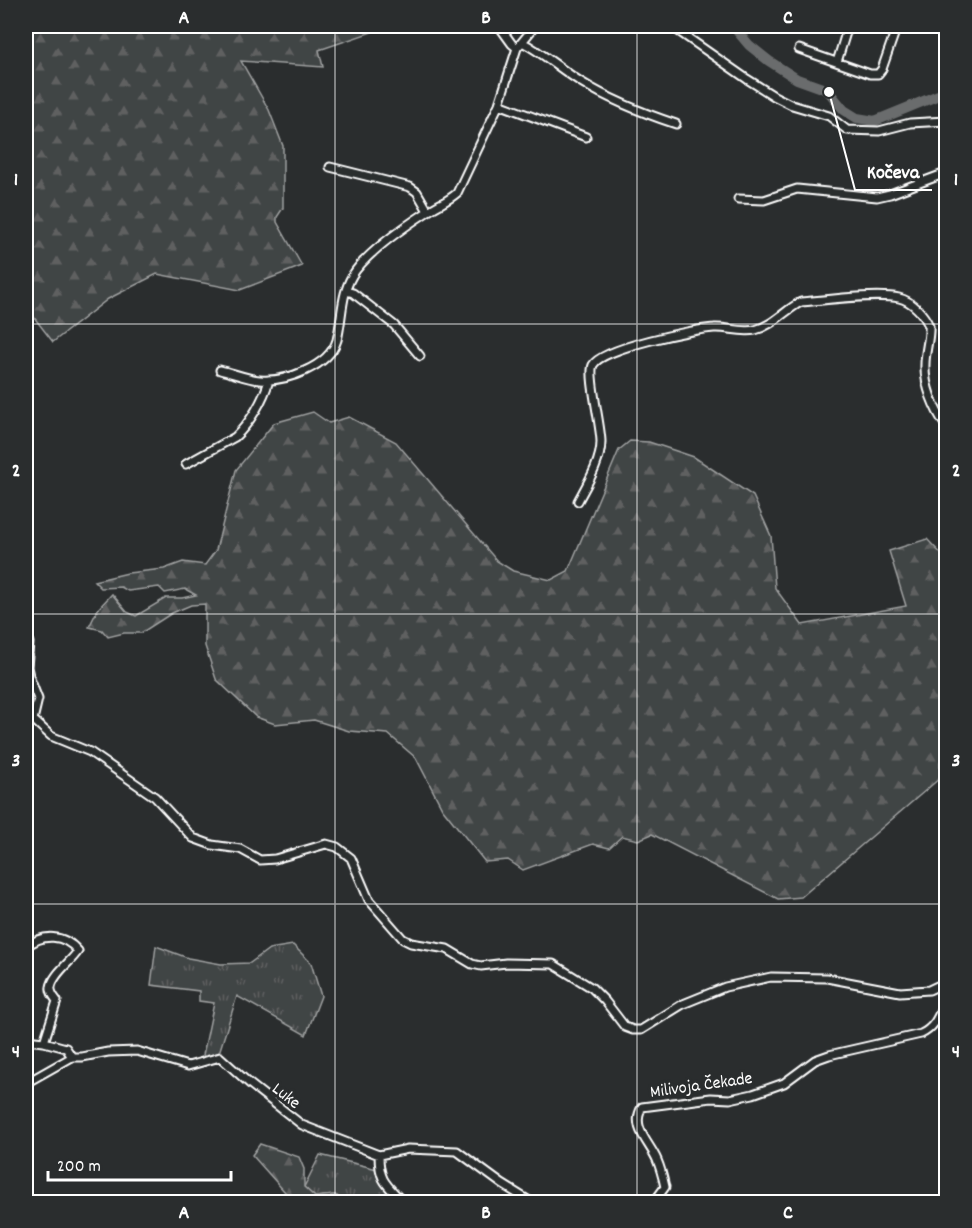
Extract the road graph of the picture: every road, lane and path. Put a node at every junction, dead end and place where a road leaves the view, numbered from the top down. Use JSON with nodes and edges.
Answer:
{"nodes":[{"id":1,"x":500,"y":26,"type":"edge"},
{"id":2,"x":535,"y":26,"type":"edge"},
{"id":3,"x":671,"y":26,"type":"edge"},
{"id":4,"x":848,"y":26,"type":"edge"},
{"id":5,"x":897,"y":26,"type":"edge"},
{"id":6,"x":520,"y":45,"type":"junction"},
{"id":7,"x":799,"y":49,"type":"dead end"},
{"id":8,"x":837,"y":62,"type":"junction"},
{"id":9,"x":499,"y":104,"type":"junction"},
{"id":10,"x":946,"y":121,"type":"edge"},
{"id":11,"x":676,"y":124,"type":"dead end"},
{"id":12,"x":586,"y":137,"type":"dead end"},
{"id":13,"x":330,"y":167,"type":"dead end"},
{"id":14,"x":946,"y":172,"type":"edge"},
{"id":15,"x":738,"y":199,"type":"dead end"},
{"id":16,"x":428,"y":211,"type":"junction"},
{"id":17,"x":346,"y":291,"type":"junction"},
{"id":18,"x":420,"y":356,"type":"dead end"},
{"id":19,"x":220,"y":370,"type":"dead end"},
{"id":20,"x":269,"y":380,"type":"junction"},
{"id":21,"x":946,"y":426,"type":"edge"},
{"id":22,"x":186,"y":464,"type":"dead end"},
{"id":23,"x":578,"y":501,"type":"dead end"},
{"id":24,"x":26,"y":629,"type":"edge"},
{"id":25,"x":26,"y":713,"type":"edge"},
{"id":26,"x":33,"y":720,"type":"junction"},
{"id":27,"x":26,"y":947,"type":"edge"},
{"id":28,"x":946,"y":982,"type":"edge"},
{"id":29,"x":946,"y":1000,"type":"edge"},
{"id":30,"x":26,"y":1040,"type":"edge"},
{"id":31,"x":44,"y":1042,"type":"junction"},
{"id":32,"x":72,"y":1057,"type":"junction"},
{"id":33,"x":26,"y":1083,"type":"edge"},
{"id":34,"x":379,"y":1155,"type":"junction"},
{"id":35,"x":403,"y":1203,"type":"edge"},
{"id":36,"x":531,"y":1203,"type":"edge"},
{"id":37,"x":654,"y":1203,"type":"edge"}],
"edges":[{"from":1,"to":6,"type":"street"},
{"from":2,"to":6,"type":"street"},
{"from":3,"to":10,"type":"street"},
{"from":4,"to":8,"type":"street"},
{"from":5,"to":8,"type":"street"},
{"from":6,"to":9,"type":"street"},
{"from":6,"to":11,"type":"street"},
{"from":7,"to":8,"type":"street"},
{"from":9,"to":12,"type":"street"},
{"from":9,"to":16,"type":"street"},
{"from":13,"to":16,"type":"street"},
{"from":14,"to":15,"type":"street"},
{"from":16,"to":17,"type":"street"},
{"from":17,"to":18,"type":"street"},
{"from":17,"to":20,"type":"street"},
{"from":19,"to":20,"type":"street"},
{"from":20,"to":22,"type":"street"},
{"from":21,"to":23,"type":"street"},
{"from":24,"to":26,"type":"street"},
{"from":25,"to":26,"type":"street"},
{"from":26,"to":28,"type":"street"},
{"from":27,"to":31,"type":"street"},
{"from":29,"to":37,"type":"street","name":"Milivoja Čekade"},
{"from":30,"to":31,"type":"street"},
{"from":31,"to":32,"type":"street"},
{"from":32,"to":33,"type":"street","name":"Luke"},
{"from":32,"to":34,"type":"street","name":"Luke"},
{"from":34,"to":35,"type":"street"},
{"from":34,"to":36,"type":"street"}]}
